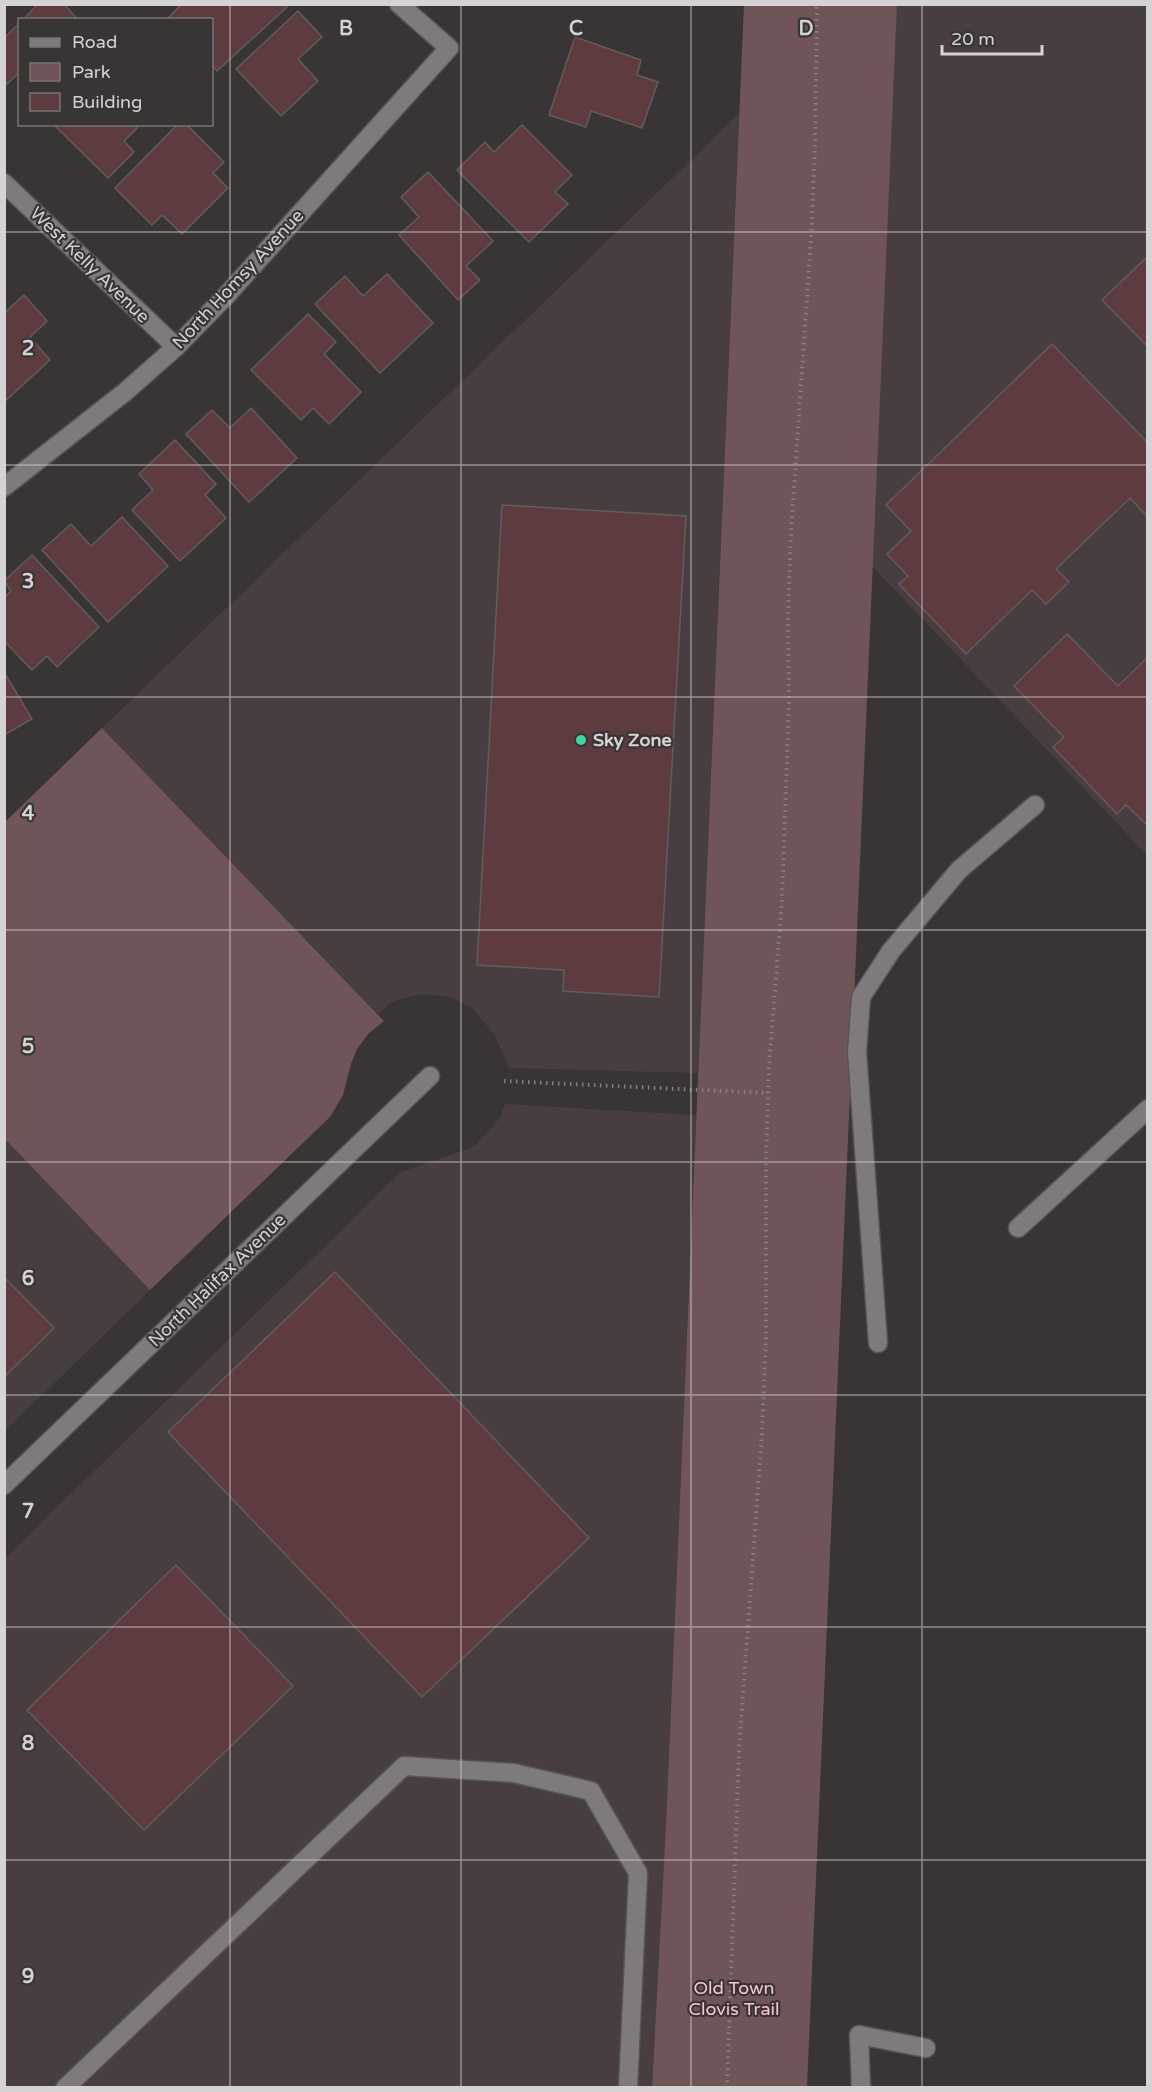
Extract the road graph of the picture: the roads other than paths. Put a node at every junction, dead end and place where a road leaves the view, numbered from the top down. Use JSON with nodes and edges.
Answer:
{"nodes":[{"id":1,"x":399,"y":4,"type":"edge"},
{"id":2,"x":4,"y":183,"type":"edge"},
{"id":3,"x":176,"y":347,"type":"junction"},
{"id":4,"x":4,"y":487,"type":"edge"},
{"id":5,"x":1035,"y":805,"type":"dead end"},
{"id":6,"x":430,"y":1076,"type":"dead end"},
{"id":7,"x":1148,"y":1109,"type":"edge"},
{"id":8,"x":1018,"y":1228,"type":"dead end"},
{"id":9,"x":878,"y":1343,"type":"dead end"},
{"id":10,"x":4,"y":1485,"type":"edge"},
{"id":11,"x":926,"y":2048,"type":"dead end"},
{"id":12,"x":64,"y":2088,"type":"edge"},
{"id":13,"x":628,"y":2088,"type":"edge"},
{"id":14,"x":861,"y":2088,"type":"edge"}],
"edges":[{"from":1,"to":3,"type":"street","name":"North Homsy Avenue"},
{"from":2,"to":3,"type":"street","name":"West Kelly Avenue"},
{"from":3,"to":4,"type":"street","name":"North Homsy Avenue"},
{"from":5,"to":9,"type":"street"},
{"from":6,"to":10,"type":"street","name":"North Halifax Avenue"},
{"from":7,"to":8,"type":"street"},
{"from":11,"to":14,"type":"street"},
{"from":12,"to":13,"type":"street"}]}
